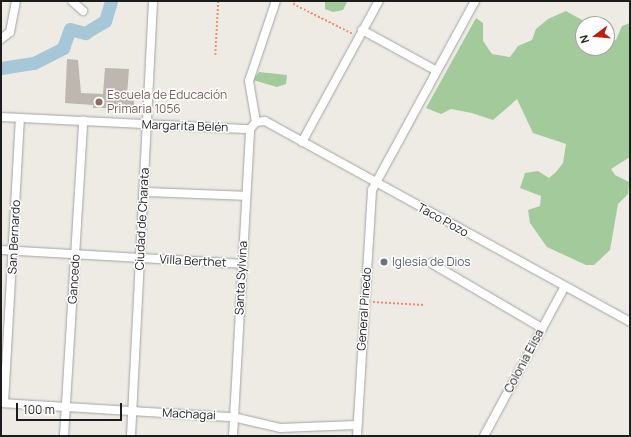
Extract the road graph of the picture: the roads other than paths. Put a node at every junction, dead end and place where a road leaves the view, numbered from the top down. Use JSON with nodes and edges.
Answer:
{"nodes":[{"id":1,"x":16,"y":1,"type":"edge"},
{"id":2,"x":153,"y":1,"type":"edge"},
{"id":3,"x":276,"y":1,"type":"edge"},
{"id":4,"x":379,"y":1,"type":"edge"},
{"id":5,"x":475,"y":1,"type":"edge"},
{"id":6,"x":75,"y":2,"type":"edge"},
{"id":7,"x":83,"y":11,"type":"dead end"},
{"id":8,"x":360,"y":34,"type":"junction"},
{"id":9,"x":1,"y":39,"type":"edge"},
{"id":10,"x":437,"y":71,"type":"junction"},
{"id":11,"x":1,"y":117,"type":"edge"},
{"id":12,"x":20,"y":118,"type":"junction"},
{"id":13,"x":83,"y":121,"type":"junction"},
{"id":14,"x":256,"y":122,"type":"junction"},
{"id":15,"x":146,"y":125,"type":"junction"},
{"id":16,"x":250,"y":129,"type":"junction"},
{"id":17,"x":302,"y":142,"type":"junction"},
{"id":18,"x":376,"y":183,"type":"junction"},
{"id":19,"x":144,"y":192,"type":"junction"},
{"id":20,"x":246,"y":196,"type":"junction"},
{"id":21,"x":1,"y":250,"type":"edge"},
{"id":22,"x":13,"y":251,"type":"junction"},
{"id":23,"x":76,"y":255,"type":"junction"},
{"id":24,"x":141,"y":258,"type":"junction"},
{"id":25,"x":431,"y":263,"type":"dead end"},
{"id":26,"x":242,"y":264,"type":"junction"},
{"id":27,"x":565,"y":286,"type":"junction"},
{"id":28,"x":630,"y":322,"type":"edge"},
{"id":29,"x":542,"y":328,"type":"junction"},
{"id":30,"x":3,"y":403,"type":"edge"},
{"id":31,"x":66,"y":407,"type":"junction"},
{"id":32,"x":132,"y":410,"type":"junction"},
{"id":33,"x":233,"y":417,"type":"junction"},
{"id":34,"x":357,"y":425,"type":"junction"},
{"id":35,"x":64,"y":436,"type":"edge"},
{"id":36,"x":131,"y":436,"type":"edge"},
{"id":37,"x":233,"y":436,"type":"edge"},
{"id":38,"x":357,"y":436,"type":"edge"},
{"id":39,"x":484,"y":436,"type":"edge"}],
"edges":[{"from":1,"to":9,"type":"street"},
{"from":2,"to":15,"type":"street","name":"Ciudad de Charata"},
{"from":3,"to":14,"type":"street"},
{"from":4,"to":8,"type":"street"},
{"from":5,"to":10,"type":"street","name":"General Pinedo"},
{"from":6,"to":7,"type":"street"},
{"from":8,"to":10,"type":"street"},
{"from":8,"to":17,"type":"street"},
{"from":10,"to":18,"type":"street","name":"General Pinedo"},
{"from":11,"to":12,"type":"street","name":"Margarita Belén"},
{"from":12,"to":13,"type":"street","name":"Margarita Belén"},
{"from":12,"to":22,"type":"street","name":"San Bernardo"},
{"from":13,"to":15,"type":"street","name":"Margarita Belén"},
{"from":13,"to":23,"type":"street","name":"Gancedo"},
{"from":14,"to":16,"type":"street"},
{"from":14,"to":17,"type":"street","name":"Taco Pozo"},
{"from":15,"to":16,"type":"street","name":"Margarita Belén"},
{"from":15,"to":19,"type":"street","name":"Ciudad de Charata"},
{"from":16,"to":20,"type":"street","name":"Santa Sylvina"},
{"from":17,"to":18,"type":"street","name":"Taco Pozo"},
{"from":18,"to":27,"type":"street","name":"Taco Pozo"},
{"from":18,"to":34,"type":"street","name":"General Pinedo"},
{"from":19,"to":20,"type":"street"},
{"from":19,"to":24,"type":"street","name":"Ciudad de Charata"},
{"from":20,"to":26,"type":"street","name":"Santa Sylvina"},
{"from":21,"to":22,"type":"street","name":"Villa Berthet"},
{"from":22,"to":23,"type":"street","name":"Villa Berthet"},
{"from":22,"to":30,"type":"street","name":"San Bernardo"},
{"from":23,"to":24,"type":"street","name":"Villa Berthet"},
{"from":23,"to":31,"type":"street","name":"Gancedo"},
{"from":24,"to":26,"type":"street","name":"Villa Berthet"},
{"from":24,"to":32,"type":"street","name":"Ciudad de Charata"},
{"from":25,"to":29,"type":"street"},
{"from":26,"to":33,"type":"street","name":"Santa Sylvina"},
{"from":27,"to":28,"type":"street","name":"Taco Pozo"},
{"from":27,"to":29,"type":"street","name":"Colonia Elisa"},
{"from":29,"to":39,"type":"street","name":"Colonia Elisa"},
{"from":30,"to":31,"type":"street","name":"Machagai"},
{"from":31,"to":32,"type":"street","name":"Machagai"},
{"from":31,"to":35,"type":"street","name":"Gancedo"},
{"from":32,"to":33,"type":"street","name":"Machagai"},
{"from":32,"to":36,"type":"street","name":"Ciudad de Charata"},
{"from":33,"to":34,"type":"street","name":"Machagai"},
{"from":33,"to":37,"type":"street","name":"Santa Sylvina"},
{"from":34,"to":38,"type":"street","name":"General Pinedo"}]}
